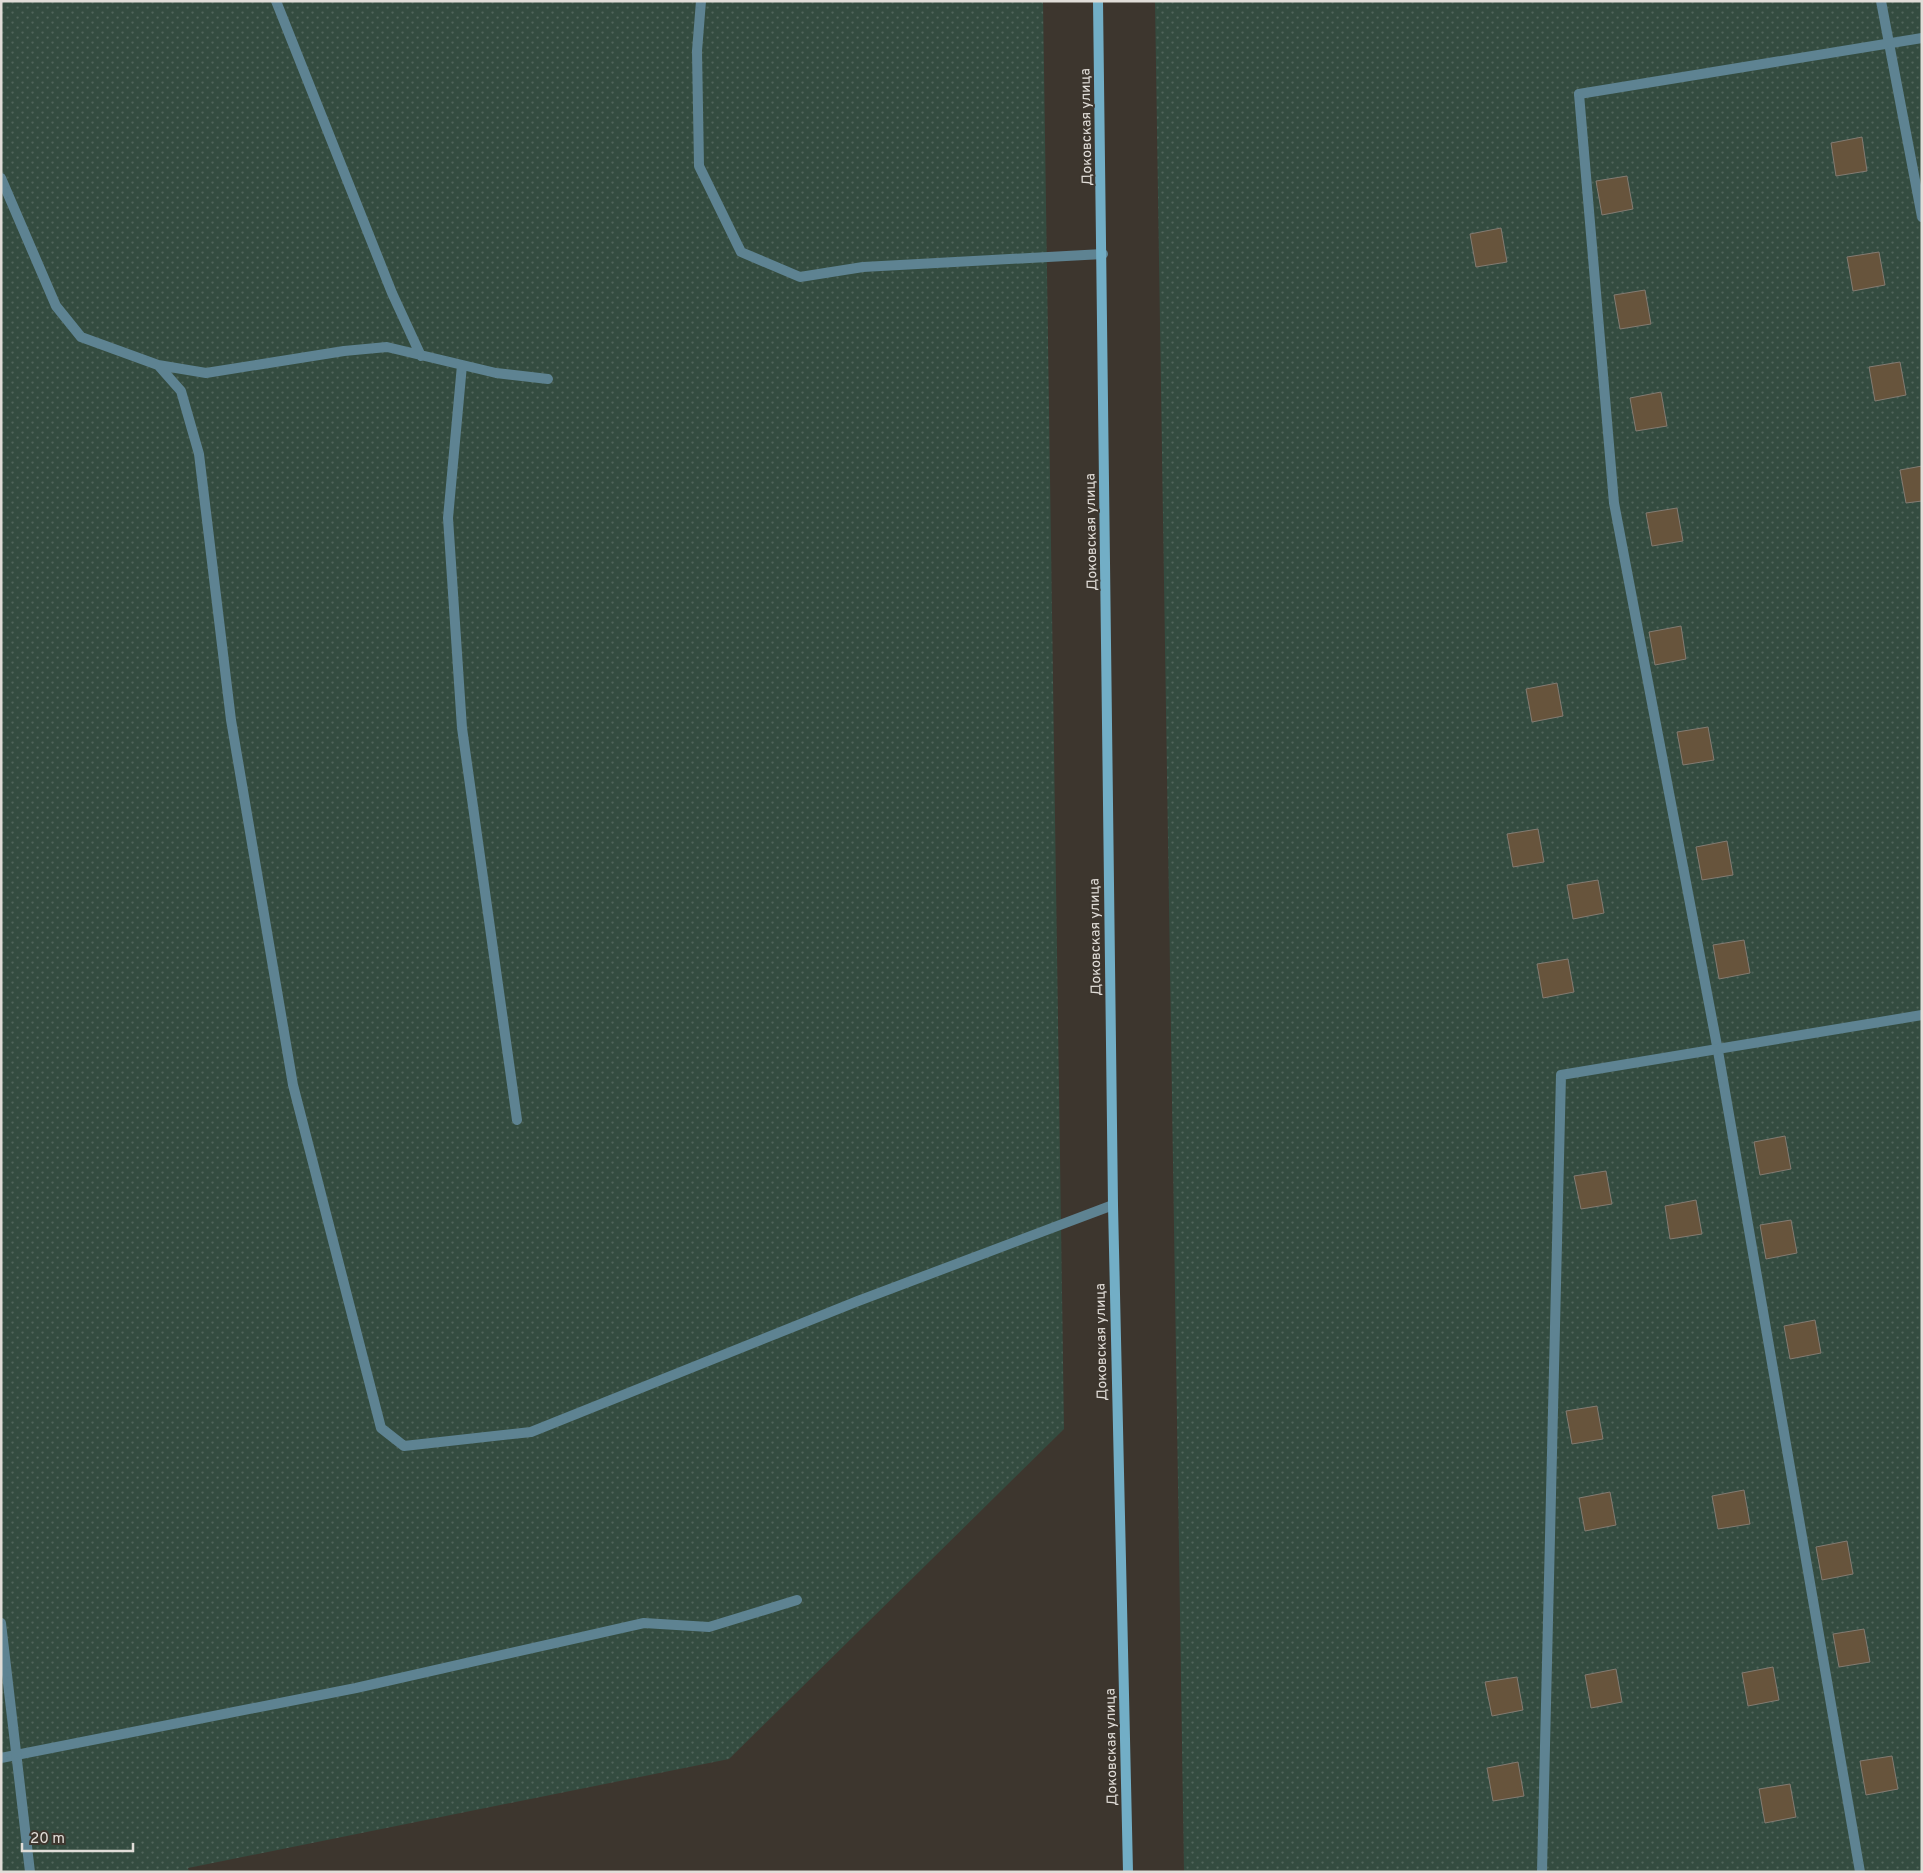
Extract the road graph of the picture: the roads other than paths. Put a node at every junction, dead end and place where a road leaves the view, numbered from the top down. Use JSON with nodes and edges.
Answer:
{"nodes":[{"id":1,"x":276,"y":1,"type":"edge"},
{"id":2,"x":701,"y":1,"type":"edge"},
{"id":3,"x":1098,"y":1,"type":"edge"},
{"id":4,"x":1882,"y":1,"type":"edge"},
{"id":5,"x":1922,"y":38,"type":"edge"},
{"id":6,"x":1889,"y":43,"type":"junction"},
{"id":7,"x":1,"y":178,"type":"edge"},
{"id":8,"x":1922,"y":217,"type":"edge"},
{"id":9,"x":1103,"y":254,"type":"junction"},
{"id":10,"x":421,"y":356,"type":"junction"},
{"id":11,"x":158,"y":365,"type":"junction"},
{"id":12,"x":462,"y":365,"type":"junction"},
{"id":13,"x":548,"y":379,"type":"dead end"},
{"id":14,"x":1922,"y":1015,"type":"edge"},
{"id":15,"x":1718,"y":1051,"type":"junction"},
{"id":16,"x":517,"y":1120,"type":"dead end"},
{"id":17,"x":1113,"y":1205,"type":"junction"},
{"id":18,"x":796,"y":1600,"type":"dead end"},
{"id":19,"x":1,"y":1623,"type":"edge"},
{"id":20,"x":15,"y":1755,"type":"junction"},
{"id":21,"x":1,"y":1758,"type":"edge"},
{"id":22,"x":30,"y":1872,"type":"edge"},
{"id":23,"x":1128,"y":1872,"type":"edge"},
{"id":24,"x":1542,"y":1872,"type":"edge"},
{"id":25,"x":1860,"y":1872,"type":"edge"}],
"edges":[{"from":1,"to":10,"type":"street"},
{"from":2,"to":9,"type":"street"},
{"from":3,"to":9,"type":"street","name":"Доковская улица"},
{"from":4,"to":6,"type":"street"},
{"from":5,"to":6,"type":"street"},
{"from":6,"to":8,"type":"street"},
{"from":6,"to":15,"type":"street"},
{"from":7,"to":11,"type":"street"},
{"from":9,"to":17,"type":"street","name":"Доковская улица"},
{"from":10,"to":11,"type":"street"},
{"from":10,"to":12,"type":"street"},
{"from":11,"to":17,"type":"street"},
{"from":12,"to":13,"type":"street"},
{"from":12,"to":16,"type":"street"},
{"from":14,"to":15,"type":"street"},
{"from":15,"to":24,"type":"street"},
{"from":15,"to":25,"type":"street"},
{"from":17,"to":23,"type":"street","name":"Доковская улица"},
{"from":18,"to":20,"type":"street"},
{"from":19,"to":20,"type":"street"},
{"from":20,"to":21,"type":"street"},
{"from":20,"to":22,"type":"street"}]}
